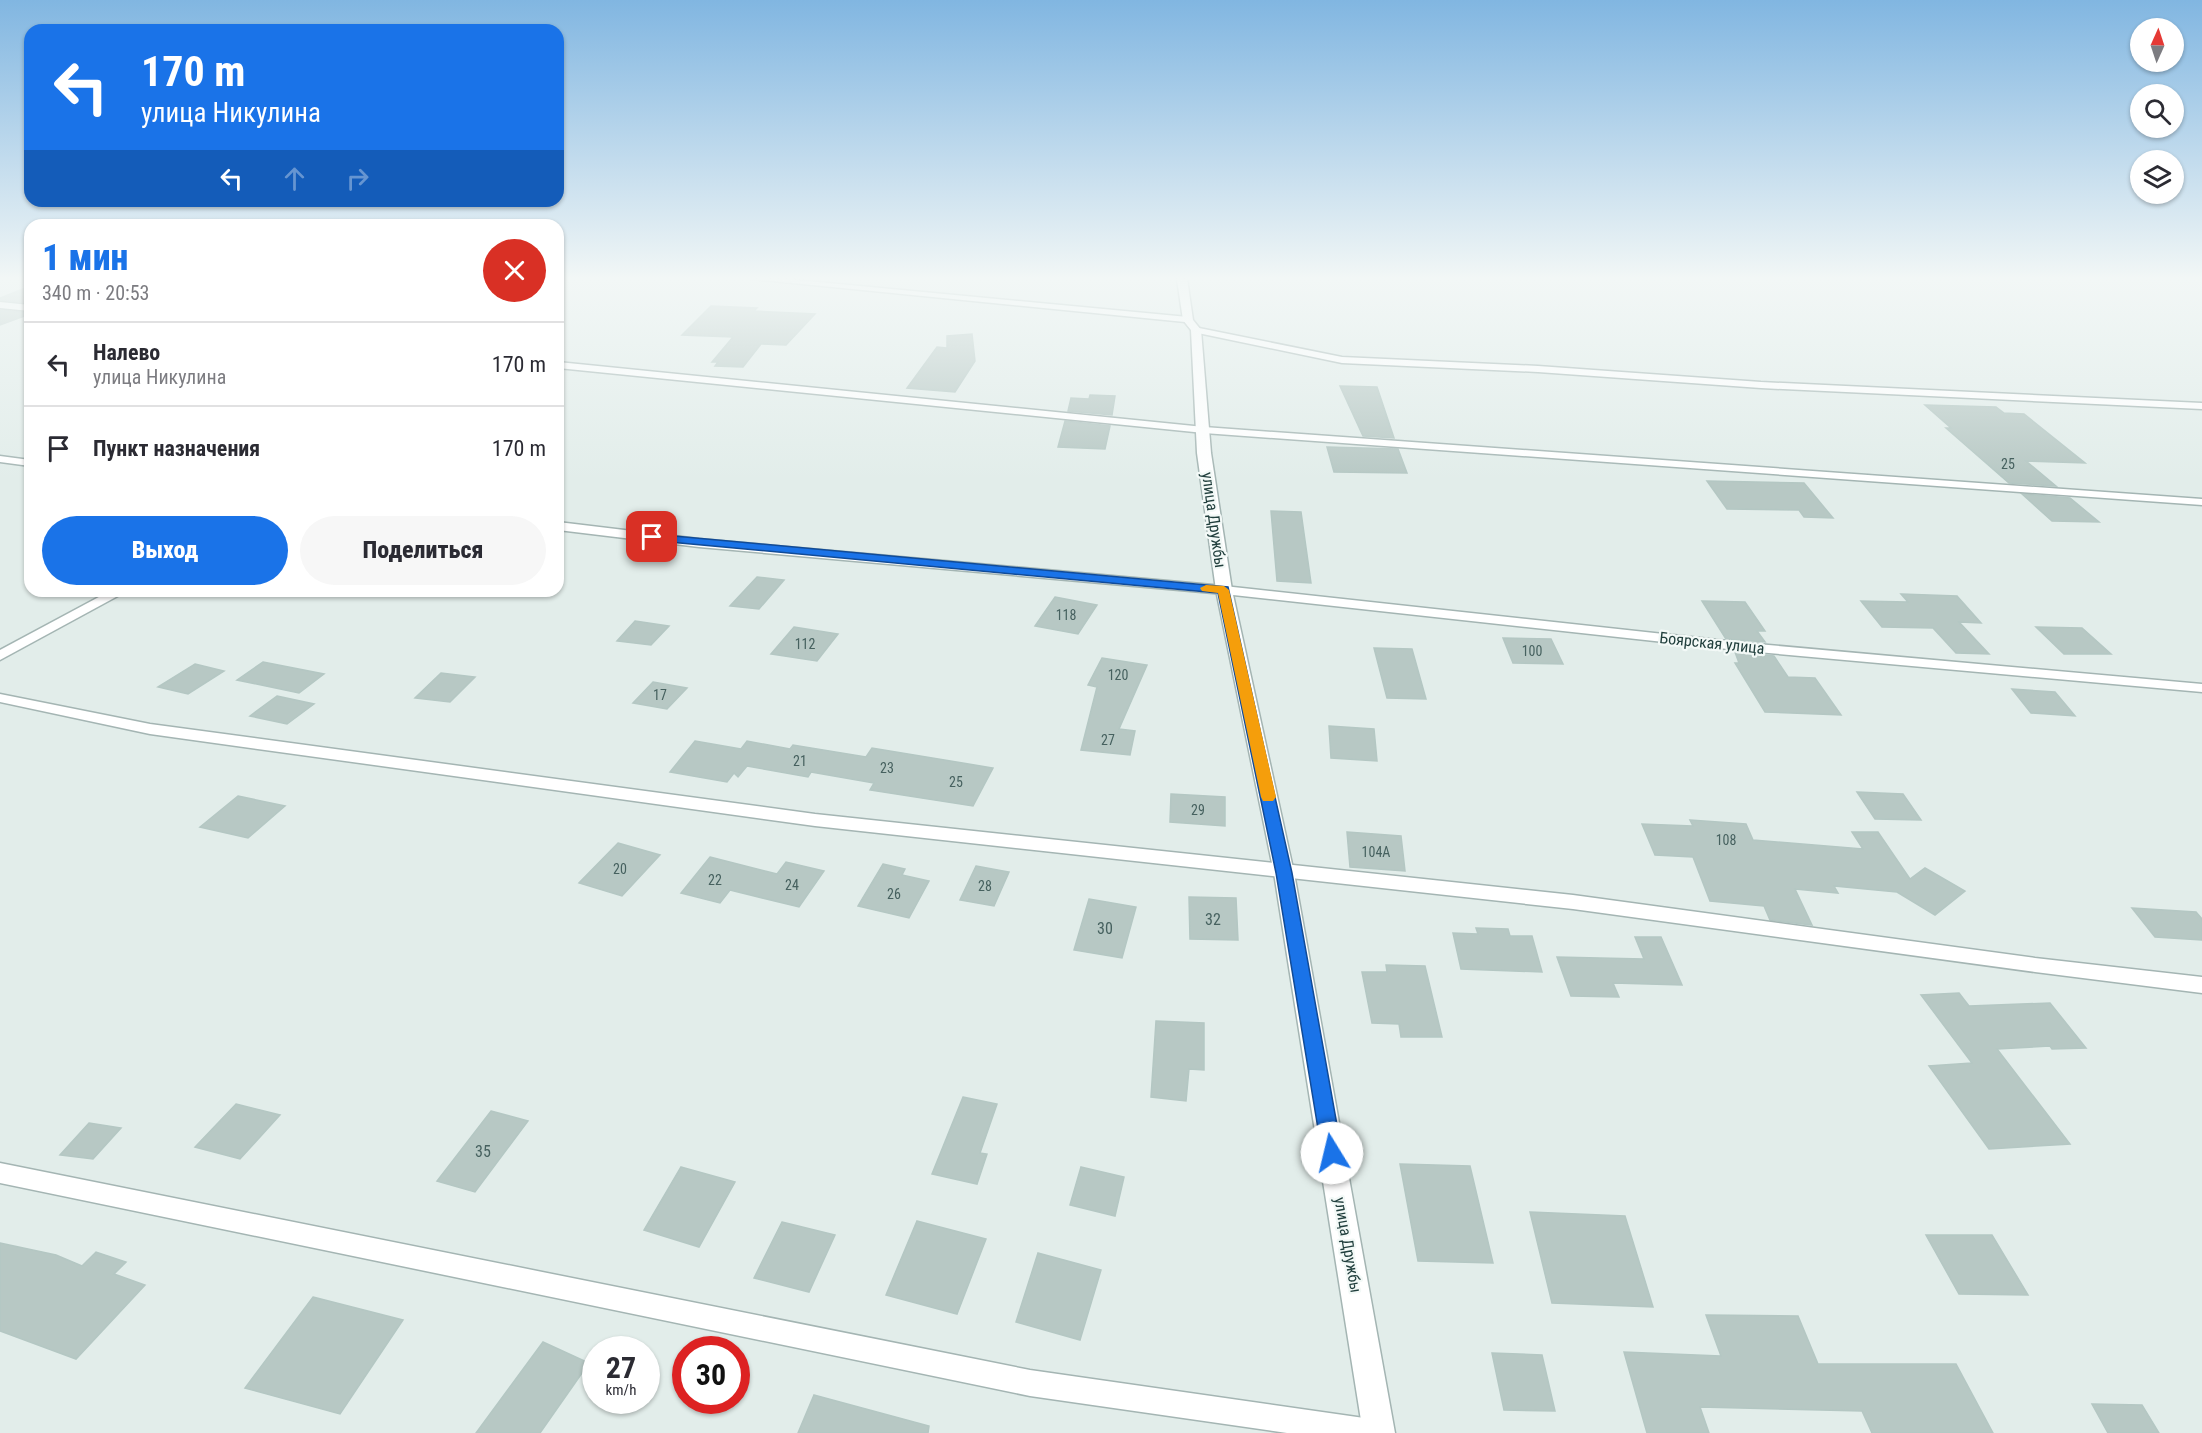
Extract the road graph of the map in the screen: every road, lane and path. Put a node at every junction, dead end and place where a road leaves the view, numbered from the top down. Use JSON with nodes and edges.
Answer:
{"nodes":[{"id":1,"x":1194,"y":346,"type":"edge"},
{"id":2,"x":1280,"y":346,"type":"edge"},
{"id":3,"x":564,"y":366,"type":"edge"},
{"id":4,"x":2202,"y":406,"type":"edge"},
{"id":5,"x":1204,"y":430,"type":"junction"},
{"id":6,"x":0,"y":459,"type":"edge"},
{"id":7,"x":24,"y":462,"type":"edge"},
{"id":8,"x":2202,"y":502,"type":"edge"},
{"id":9,"x":564,"y":527,"type":"edge"},
{"id":10,"x":1224,"y":590,"type":"junction"},
{"id":11,"x":109,"y":597,"type":"edge"},
{"id":12,"x":0,"y":656,"type":"edge"},
{"id":13,"x":2202,"y":688,"type":"edge"},
{"id":14,"x":0,"y":698,"type":"edge"},
{"id":15,"x":1284,"y":873,"type":"junction"},
{"id":16,"x":2202,"y":985,"type":"edge"},
{"id":17,"x":0,"y":1173,"type":"edge"},
{"id":18,"x":1379,"y":1433,"type":"edge"}],
"edges":[{"from":1,"to":5,"type":"street","name":"улица Дружбы"},
{"from":2,"to":4,"type":"lane"},
{"from":3,"to":5,"type":"lane"},
{"from":5,"to":8,"type":"lane"},
{"from":5,"to":10,"type":"street","name":"улица Дружбы"},
{"from":6,"to":7,"type":"lane"},
{"from":9,"to":10,"type":"lane","name":"Боярская улица"},
{"from":10,"to":13,"type":"lane","name":"Боярская улица"},
{"from":10,"to":15,"type":"street","name":"улица Дружбы"},
{"from":11,"to":12,"type":"lane"},
{"from":14,"to":15,"type":"lane"},
{"from":15,"to":16,"type":"lane"},
{"from":15,"to":18,"type":"street","name":"улица Дружбы"},
{"from":17,"to":18,"type":"lane"}]}
